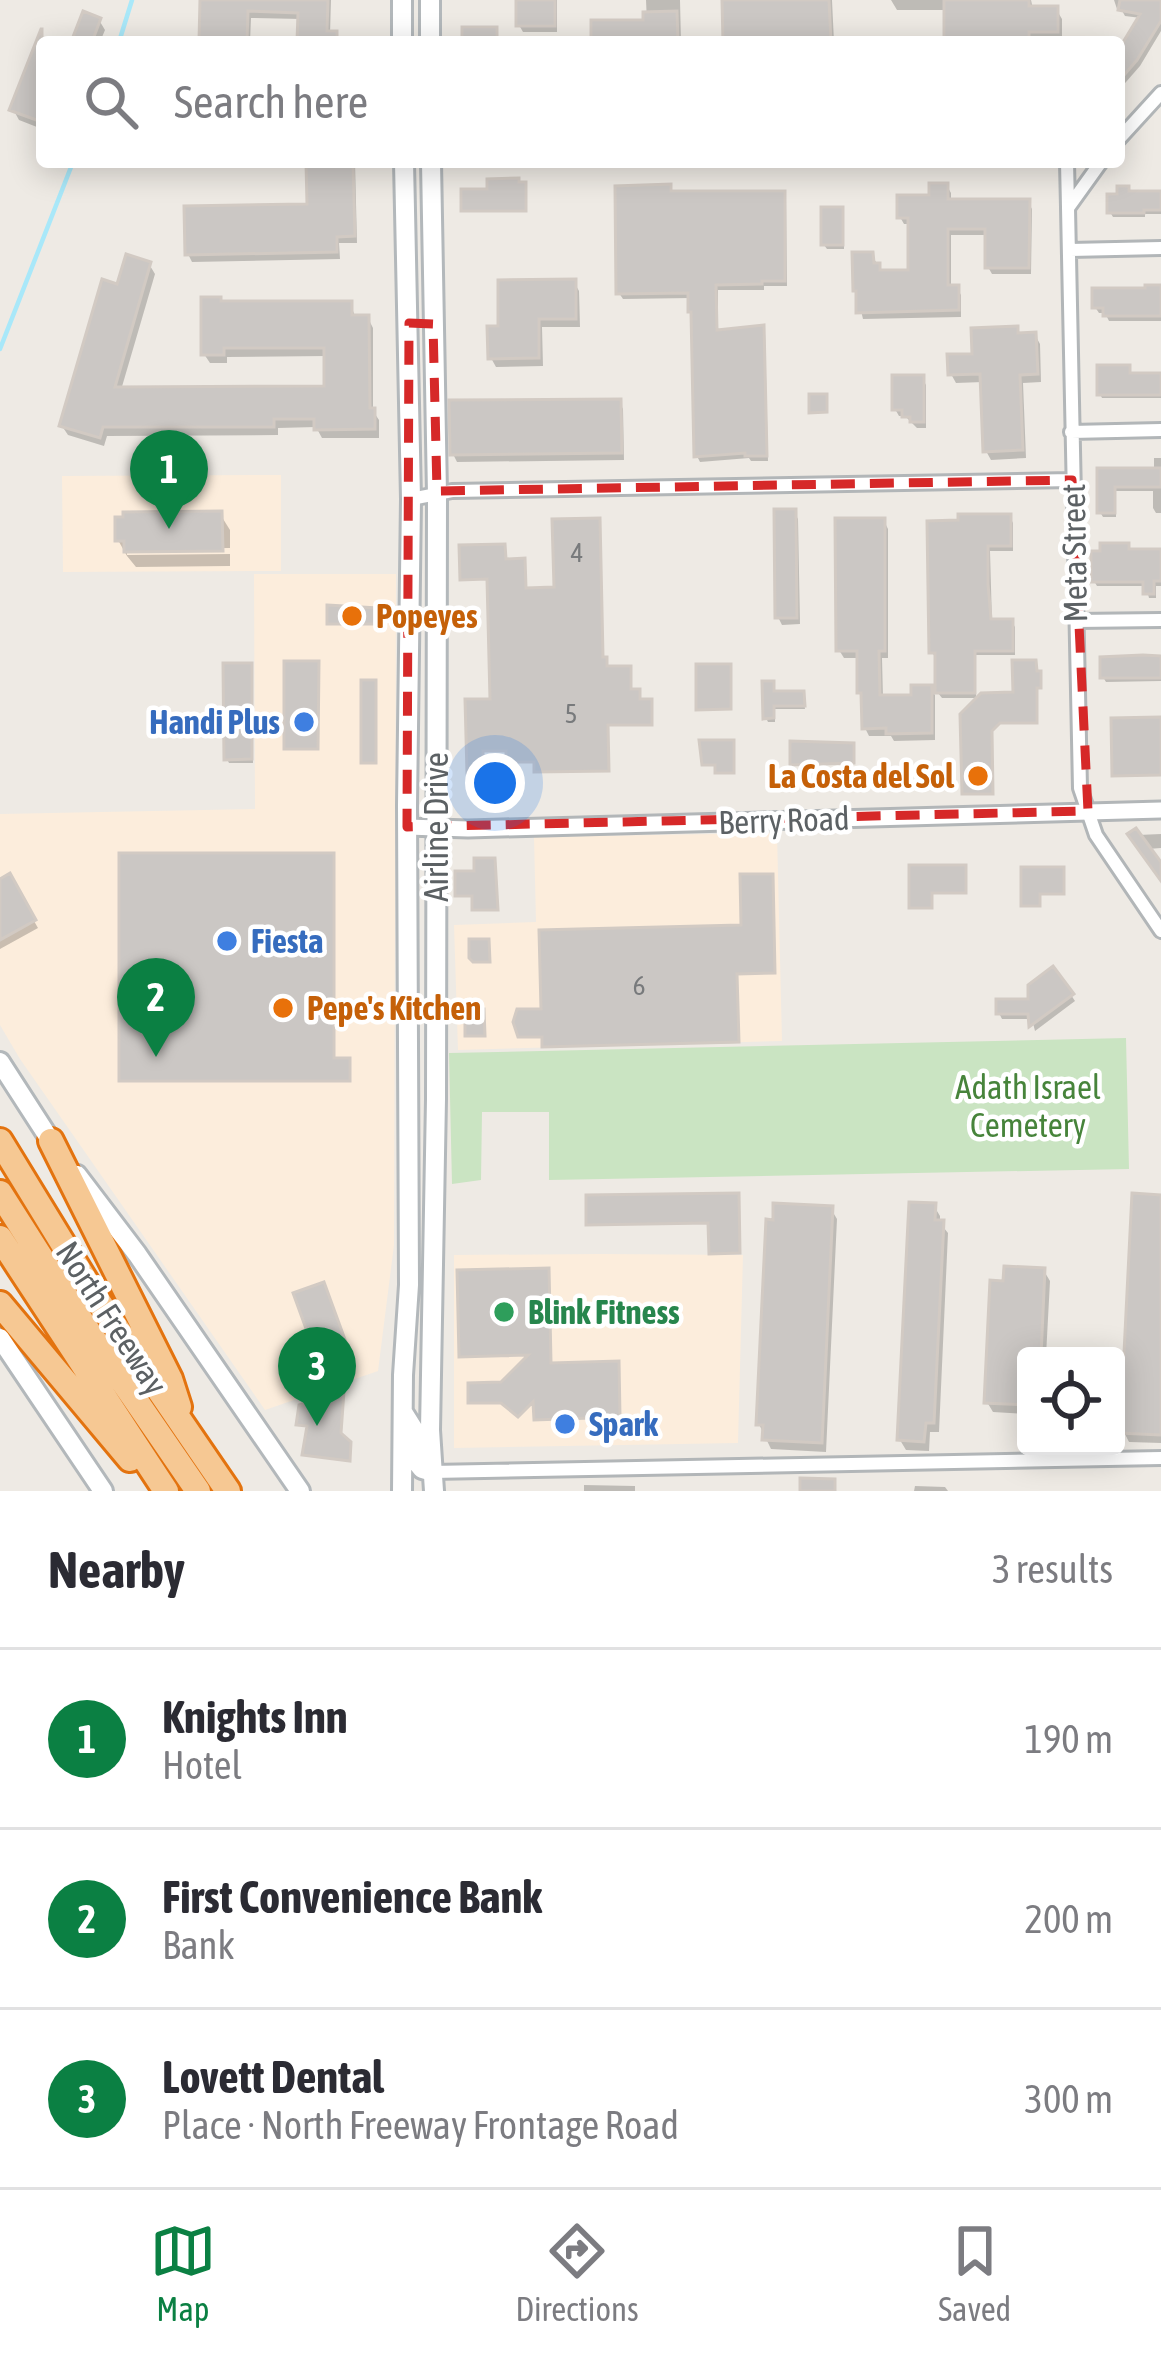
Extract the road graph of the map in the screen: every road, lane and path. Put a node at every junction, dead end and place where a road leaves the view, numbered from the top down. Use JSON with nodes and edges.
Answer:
{"nodes":[{"id":1,"x":402,"y":0,"type":"edge"},
{"id":2,"x":430,"y":0,"type":"edge"},
{"id":3,"x":403,"y":36,"type":"edge"},
{"id":4,"x":430,"y":36,"type":"edge"},
{"id":5,"x":1161,"y":93,"type":"edge"},
{"id":6,"x":1125,"y":132,"type":"edge"},
{"id":7,"x":404,"y":168,"type":"edge"},
{"id":8,"x":430,"y":168,"type":"edge"},
{"id":9,"x":1067,"y":168,"type":"edge"},
{"id":10,"x":1097,"y":168,"type":"edge"},
{"id":11,"x":1069,"y":208,"type":"junction"},
{"id":12,"x":1161,"y":248,"type":"edge"},
{"id":13,"x":1070,"y":250,"type":"junction"},
{"id":14,"x":409,"y":323,"type":"junction"},
{"id":15,"x":433,"y":324,"type":"junction"},
{"id":16,"x":1161,"y":430,"type":"edge"},
{"id":17,"x":1071,"y":432,"type":"junction"},
{"id":18,"x":1072,"y":481,"type":"junction"},
{"id":19,"x":437,"y":494,"type":"junction"},
{"id":20,"x":411,"y":499,"type":"junction"},
{"id":21,"x":1161,"y":620,"type":"edge"},
{"id":22,"x":1076,"y":621,"type":"junction"},
{"id":23,"x":1161,"y":810,"type":"edge"},
{"id":24,"x":1088,"y":811,"type":"junction"},
{"id":25,"x":407,"y":827,"type":"junction"},
{"id":26,"x":436,"y":828,"type":"junction"},
{"id":27,"x":1161,"y":931,"type":"edge"},
{"id":28,"x":408,"y":1035,"type":"junction"},
{"id":29,"x":436,"y":1036,"type":"junction"},
{"id":30,"x":0,"y":1062,"type":"edge"},
{"id":31,"x":51,"y":1141,"type":"junction"},
{"id":32,"x":0,"y":1142,"type":"edge"},
{"id":33,"x":0,"y":1193,"type":"edge"},
{"id":34,"x":0,"y":1238,"type":"edge"},
{"id":35,"x":433,"y":1255,"type":"junction"},
{"id":36,"x":409,"y":1256,"type":"junction"},
{"id":37,"x":0,"y":1304,"type":"edge"},
{"id":38,"x":0,"y":1338,"type":"edge"},
{"id":39,"x":402,"y":1412,"type":"junction"},
{"id":40,"x":187,"y":1432,"type":"junction"},
{"id":41,"x":1161,"y":1458,"type":"edge"},
{"id":42,"x":433,"y":1481,"type":"edge"},
{"id":43,"x":103,"y":1491,"type":"edge"},
{"id":44,"x":156,"y":1491,"type":"edge"},
{"id":45,"x":166,"y":1491,"type":"edge"},
{"id":46,"x":198,"y":1491,"type":"edge"},
{"id":47,"x":228,"y":1491,"type":"edge"},
{"id":48,"x":300,"y":1491,"type":"edge"},
{"id":49,"x":402,"y":1491,"type":"edge"}],
"edges":[{"from":1,"to":3,"type":"main road"},
{"from":2,"to":4,"type":"main road"},
{"from":5,"to":6,"type":"street"},
{"from":7,"to":14,"type":"main road","name":"Airline Drive"},
{"from":8,"to":15,"type":"main road","name":"Airline Drive"},
{"from":9,"to":11,"type":"street","name":"Meta Street"},
{"from":10,"to":11,"type":"street"},
{"from":11,"to":13,"type":"street","name":"Meta Street"},
{"from":12,"to":13,"type":"street"},
{"from":13,"to":17,"type":"street","name":"Meta Street"},
{"from":14,"to":15,"type":"main road"},
{"from":14,"to":20,"type":"main road","name":"Airline Drive"},
{"from":15,"to":19,"type":"main road","name":"Airline Drive"},
{"from":16,"to":17,"type":"street"},
{"from":17,"to":18,"type":"street","name":"Meta Street"},
{"from":18,"to":19,"type":"street"},
{"from":18,"to":22,"type":"street","name":"Meta Street"},
{"from":19,"to":20,"type":"street"},
{"from":19,"to":26,"type":"main road","name":"Airline Drive"},
{"from":20,"to":25,"type":"main road","name":"Airline Drive"},
{"from":21,"to":22,"type":"street"},
{"from":22,"to":24,"type":"street","name":"Meta Street"},
{"from":23,"to":24,"type":"street","name":"Berry Road"},
{"from":24,"to":26,"type":"street","name":"Berry Road"},
{"from":24,"to":27,"type":"street","name":"Meta Street"},
{"from":25,"to":26,"type":"street","name":"Berry Road"},
{"from":25,"to":28,"type":"main road","name":"Airline Drive"},
{"from":26,"to":29,"type":"main road","name":"Airline Drive"},
{"from":28,"to":29,"type":"main road"},
{"from":28,"to":36,"type":"main road","name":"Airline Drive"},
{"from":29,"to":35,"type":"main road","name":"Airline Drive"},
{"from":30,"to":31,"type":"main road"},
{"from":31,"to":40,"type":"highway"},
{"from":31,"to":48,"type":"main road"},
{"from":32,"to":40,"type":"highway","name":"North Freeway"},
{"from":33,"to":46,"type":"highway","name":"North Freeway"},
{"from":34,"to":45,"type":"highway","name":"North Freeway"},
{"from":35,"to":36,"type":"main road"},
{"from":35,"to":42,"type":"main road","name":"Airline Drive"},
{"from":36,"to":39,"type":"main road","name":"Airline Drive"},
{"from":37,"to":44,"type":"highway"},
{"from":38,"to":43,"type":"main road"},
{"from":39,"to":42,"type":"main road"},
{"from":39,"to":49,"type":"main road","name":"Airline Drive"},
{"from":40,"to":47,"type":"highway","name":"North Freeway"},
{"from":41,"to":42,"type":"street"}]}
